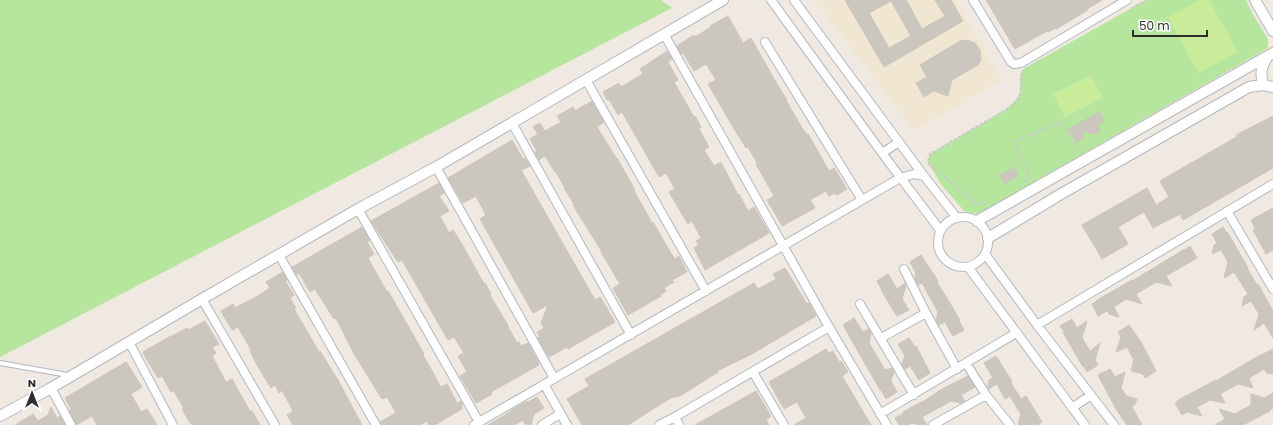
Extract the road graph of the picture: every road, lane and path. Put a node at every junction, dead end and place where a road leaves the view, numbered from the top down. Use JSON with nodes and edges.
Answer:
{"nodes":[{"id":1,"x":723,"y":0,"type":"edge"},
{"id":2,"x":771,"y":0,"type":"edge"},
{"id":3,"x":794,"y":0,"type":"edge"},
{"id":4,"x":973,"y":0,"type":"edge"},
{"id":5,"x":1127,"y":0,"type":"edge"},
{"id":6,"x":1146,"y":0,"type":"edge"},
{"id":7,"x":1255,"y":0,"type":"edge"},
{"id":8,"x":708,"y":4,"type":"edge"},
{"id":9,"x":1126,"y":12,"type":"dead end"},
{"id":10,"x":1273,"y":31,"type":"edge"},
{"id":11,"x":664,"y":34,"type":"junction"},
{"id":12,"x":765,"y":42,"type":"dead end"},
{"id":13,"x":1270,"y":54,"type":"edge"},
{"id":14,"x":1023,"y":69,"type":"dead end"},
{"id":15,"x":586,"y":80,"type":"junction"},
{"id":16,"x":1263,"y":84,"type":"junction"},
{"id":17,"x":1273,"y":87,"type":"edge"},
{"id":18,"x":512,"y":123,"type":"junction"},
{"id":19,"x":899,"y":142,"type":"junction"},
{"id":20,"x":1104,"y":148,"type":"junction"},
{"id":21,"x":882,"y":153,"type":"junction"},
{"id":22,"x":1080,"y":155,"type":"dead end"},
{"id":23,"x":1114,"y":163,"type":"junction"},
{"id":24,"x":436,"y":167,"type":"junction"},
{"id":25,"x":924,"y":176,"type":"junction"},
{"id":26,"x":900,"y":178,"type":"junction"},
{"id":27,"x":1023,"y":182,"type":"dead end"},
{"id":28,"x":1273,"y":184,"type":"edge"},
{"id":29,"x":862,"y":200,"type":"junction"},
{"id":30,"x":990,"y":204,"type":"dead end"},
{"id":31,"x":358,"y":209,"type":"junction"},
{"id":32,"x":1227,"y":211,"type":"junction"},
{"id":33,"x":957,"y":218,"type":"junction"},
{"id":34,"x":976,"y":221,"type":"junction"},
{"id":35,"x":940,"y":230,"type":"junction"},
{"id":36,"x":988,"y":238,"type":"junction"},
{"id":37,"x":784,"y":245,"type":"junction"},
{"id":38,"x":985,"y":254,"type":"junction"},
{"id":39,"x":279,"y":255,"type":"junction"},
{"id":40,"x":968,"y":267,"type":"junction"},
{"id":41,"x":904,"y":269,"type":"dead end"},
{"id":42,"x":1273,"y":289,"type":"edge"},
{"id":43,"x":706,"y":291,"type":"junction"},
{"id":44,"x":202,"y":299,"type":"junction"},
{"id":45,"x":860,"y":304,"type":"dead end"},
{"id":46,"x":926,"y":313,"type":"junction"},
{"id":47,"x":1037,"y":325,"type":"junction"},
{"id":48,"x":829,"y":327,"type":"junction"},
{"id":49,"x":1016,"y":333,"type":"junction"},
{"id":50,"x":630,"y":335,"type":"junction"},
{"id":51,"x":881,"y":338,"type":"junction"},
{"id":52,"x":129,"y":342,"type":"junction"},
{"id":53,"x":0,"y":363,"type":"edge"},
{"id":54,"x":966,"y":363,"type":"junction"},
{"id":55,"x":956,"y":369,"type":"junction"},
{"id":56,"x":753,"y":372,"type":"junction"},
{"id":57,"x":72,"y":376,"type":"junction"},
{"id":58,"x":554,"y":378,"type":"junction"},
{"id":59,"x":544,"y":384,"type":"junction"},
{"id":60,"x":51,"y":388,"type":"junction"},
{"id":61,"x":914,"y":395,"type":"junction"},
{"id":62,"x":986,"y":395,"type":"junction"},
{"id":63,"x":1090,"y":395,"type":"junction"},
{"id":64,"x":1072,"y":408,"type":"junction"},
{"id":65,"x":560,"y":414,"type":"junction"},
{"id":66,"x":880,"y":414,"type":"junction"},
{"id":67,"x":0,"y":416,"type":"edge"},
{"id":68,"x":675,"y":417,"type":"junction"},
{"id":69,"x":476,"y":424,"type":"edge"},
{"id":70,"x":72,"y":425,"type":"edge"},
{"id":71,"x":174,"y":425,"type":"edge"},
{"id":72,"x":275,"y":425,"type":"edge"},
{"id":73,"x":376,"y":425,"type":"edge"},
{"id":74,"x":542,"y":425,"type":"edge"},
{"id":75,"x":567,"y":425,"type":"edge"},
{"id":76,"x":659,"y":425,"type":"edge"},
{"id":77,"x":679,"y":425,"type":"edge"},
{"id":78,"x":784,"y":425,"type":"edge"},
{"id":79,"x":887,"y":425,"type":"edge"},
{"id":80,"x":933,"y":425,"type":"edge"},
{"id":81,"x":1010,"y":425,"type":"edge"},
{"id":82,"x":1085,"y":425,"type":"edge"},
{"id":83,"x":1114,"y":425,"type":"edge"}],
"edges":[{"from":1,"to":8,"type":"street"},
{"from":2,"to":21,"type":"street"},
{"from":3,"to":19,"type":"street"},
{"from":4,"to":5,"type":"street"},
{"from":6,"to":9,"type":"path"},
{"from":7,"to":10,"type":"street"},
{"from":8,"to":11,"type":"street"},
{"from":11,"to":15,"type":"street"},
{"from":11,"to":37,"type":"street"},
{"from":12,"to":29,"type":"street"},
{"from":13,"to":16,"type":"street"},
{"from":13,"to":20,"type":"street"},
{"from":14,"to":30,"type":"path"},
{"from":15,"to":18,"type":"street"},
{"from":15,"to":43,"type":"street"},
{"from":16,"to":17,"type":"street"},
{"from":16,"to":23,"type":"street"},
{"from":18,"to":24,"type":"street"},
{"from":18,"to":50,"type":"street"},
{"from":19,"to":21,"type":"street"},
{"from":19,"to":25,"type":"street"},
{"from":20,"to":23,"type":"street"},
{"from":20,"to":34,"type":"street"},
{"from":21,"to":26,"type":"street"},
{"from":22,"to":27,"type":"path"},
{"from":23,"to":36,"type":"street"},
{"from":24,"to":31,"type":"street"},
{"from":24,"to":58,"type":"street"},
{"from":25,"to":26,"type":"street"},
{"from":25,"to":33,"type":"street"},
{"from":26,"to":29,"type":"street"},
{"from":26,"to":35,"type":"street"},
{"from":28,"to":32,"type":"street"},
{"from":29,"to":37,"type":"street"},
{"from":31,"to":39,"type":"street"},
{"from":31,"to":69,"type":"street"},
{"from":32,"to":42,"type":"street"},
{"from":32,"to":47,"type":"street"},
{"from":33,"to":34,"type":"street"},
{"from":33,"to":35,"type":"street"},
{"from":34,"to":36,"type":"street"},
{"from":35,"to":40,"type":"street"},
{"from":36,"to":38,"type":"street"},
{"from":37,"to":43,"type":"street"},
{"from":37,"to":48,"type":"street"},
{"from":38,"to":40,"type":"street"},
{"from":38,"to":47,"type":"street"},
{"from":39,"to":44,"type":"street"},
{"from":39,"to":73,"type":"street"},
{"from":40,"to":49,"type":"street"},
{"from":41,"to":46,"type":"street"},
{"from":43,"to":50,"type":"street"},
{"from":44,"to":52,"type":"street"},
{"from":44,"to":72,"type":"street"},
{"from":45,"to":51,"type":"street"},
{"from":46,"to":51,"type":"street"},
{"from":46,"to":55,"type":"street"},
{"from":47,"to":63,"type":"street"},
{"from":48,"to":56,"type":"street"},
{"from":48,"to":66,"type":"street"},
{"from":49,"to":54,"type":"street"},
{"from":49,"to":64,"type":"street"},
{"from":50,"to":58,"type":"street"},
{"from":51,"to":61,"type":"street"},
{"from":52,"to":57,"type":"street"},
{"from":52,"to":71,"type":"street"},
{"from":53,"to":57,"type":"lane"},
{"from":54,"to":55,"type":"street"},
{"from":54,"to":62,"type":"street"},
{"from":55,"to":61,"type":"street"},
{"from":56,"to":68,"type":"street"},
{"from":56,"to":78,"type":"street"},
{"from":57,"to":60,"type":"street"},
{"from":58,"to":59,"type":"street"},
{"from":59,"to":65,"type":"street"},
{"from":59,"to":69,"type":"street"},
{"from":60,"to":67,"type":"street"},
{"from":60,"to":70,"type":"street"},
{"from":61,"to":66,"type":"street"},
{"from":62,"to":80,"type":"street"},
{"from":62,"to":81,"type":"street"},
{"from":63,"to":64,"type":"street"},
{"from":63,"to":83,"type":"street"},
{"from":64,"to":82,"type":"street"},
{"from":65,"to":74,"type":"street"},
{"from":65,"to":75,"type":"street"},
{"from":66,"to":79,"type":"street"},
{"from":68,"to":76,"type":"street"},
{"from":68,"to":77,"type":"street"}]}
